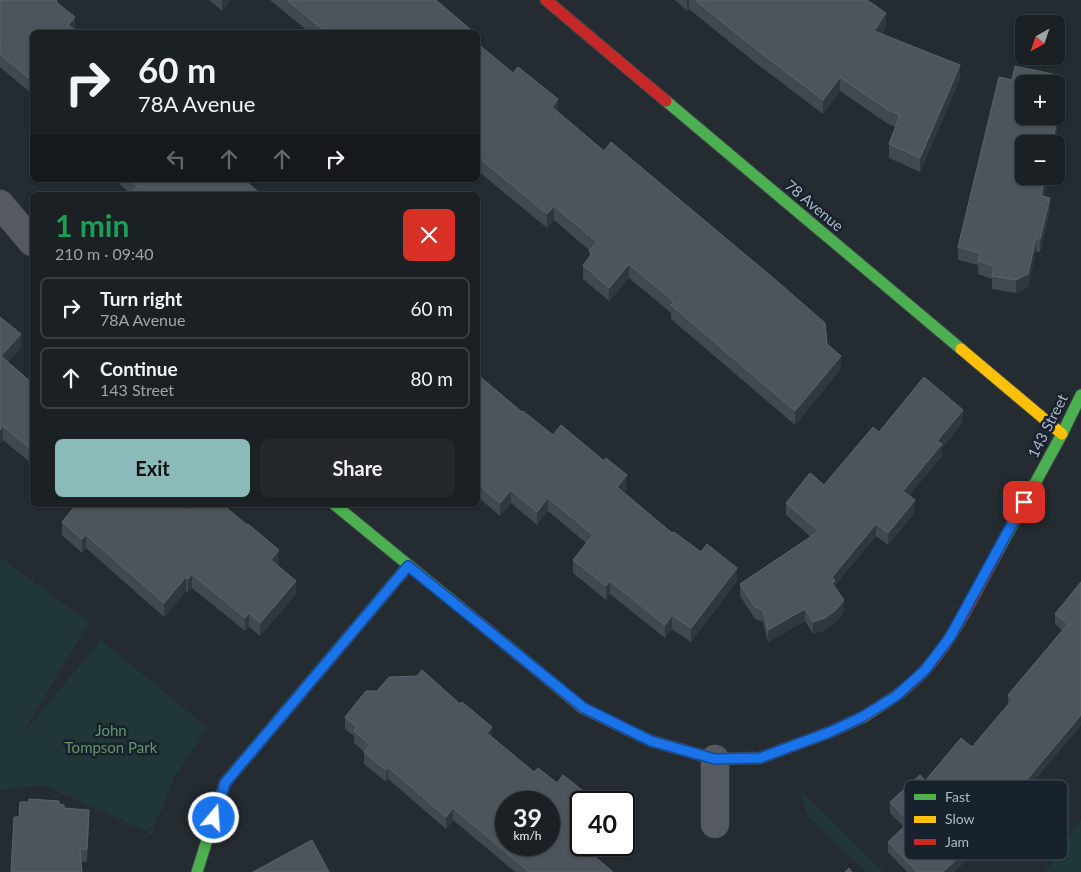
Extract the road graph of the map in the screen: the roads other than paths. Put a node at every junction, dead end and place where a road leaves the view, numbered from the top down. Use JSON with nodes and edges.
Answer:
{"nodes":[{"id":1,"x":546,"y":0,"type":"edge"},
{"id":2,"x":0,"y":204,"type":"edge"},
{"id":3,"x":30,"y":240,"type":"edge"},
{"id":4,"x":1081,"y":395,"type":"edge"},
{"id":5,"x":1062,"y":434,"type":"junction"},
{"id":6,"x":337,"y":507,"type":"edge"},
{"id":7,"x":408,"y":566,"type":"junction"},
{"id":8,"x":715,"y":759,"type":"junction"},
{"id":9,"x":715,"y":824,"type":"dead end"},
{"id":10,"x":197,"y":872,"type":"edge"}],
"edges":[{"from":1,"to":5,"type":"street","name":"78 Avenue"},
{"from":2,"to":3,"type":"street"},
{"from":4,"to":5,"type":"street","name":"143 Street"},
{"from":5,"to":8,"type":"street","name":"143 Street"},
{"from":6,"to":7,"type":"street","name":"143 Street"},
{"from":7,"to":8,"type":"street","name":"143 Street"},
{"from":7,"to":10,"type":"street"},
{"from":8,"to":9,"type":"street"}]}
